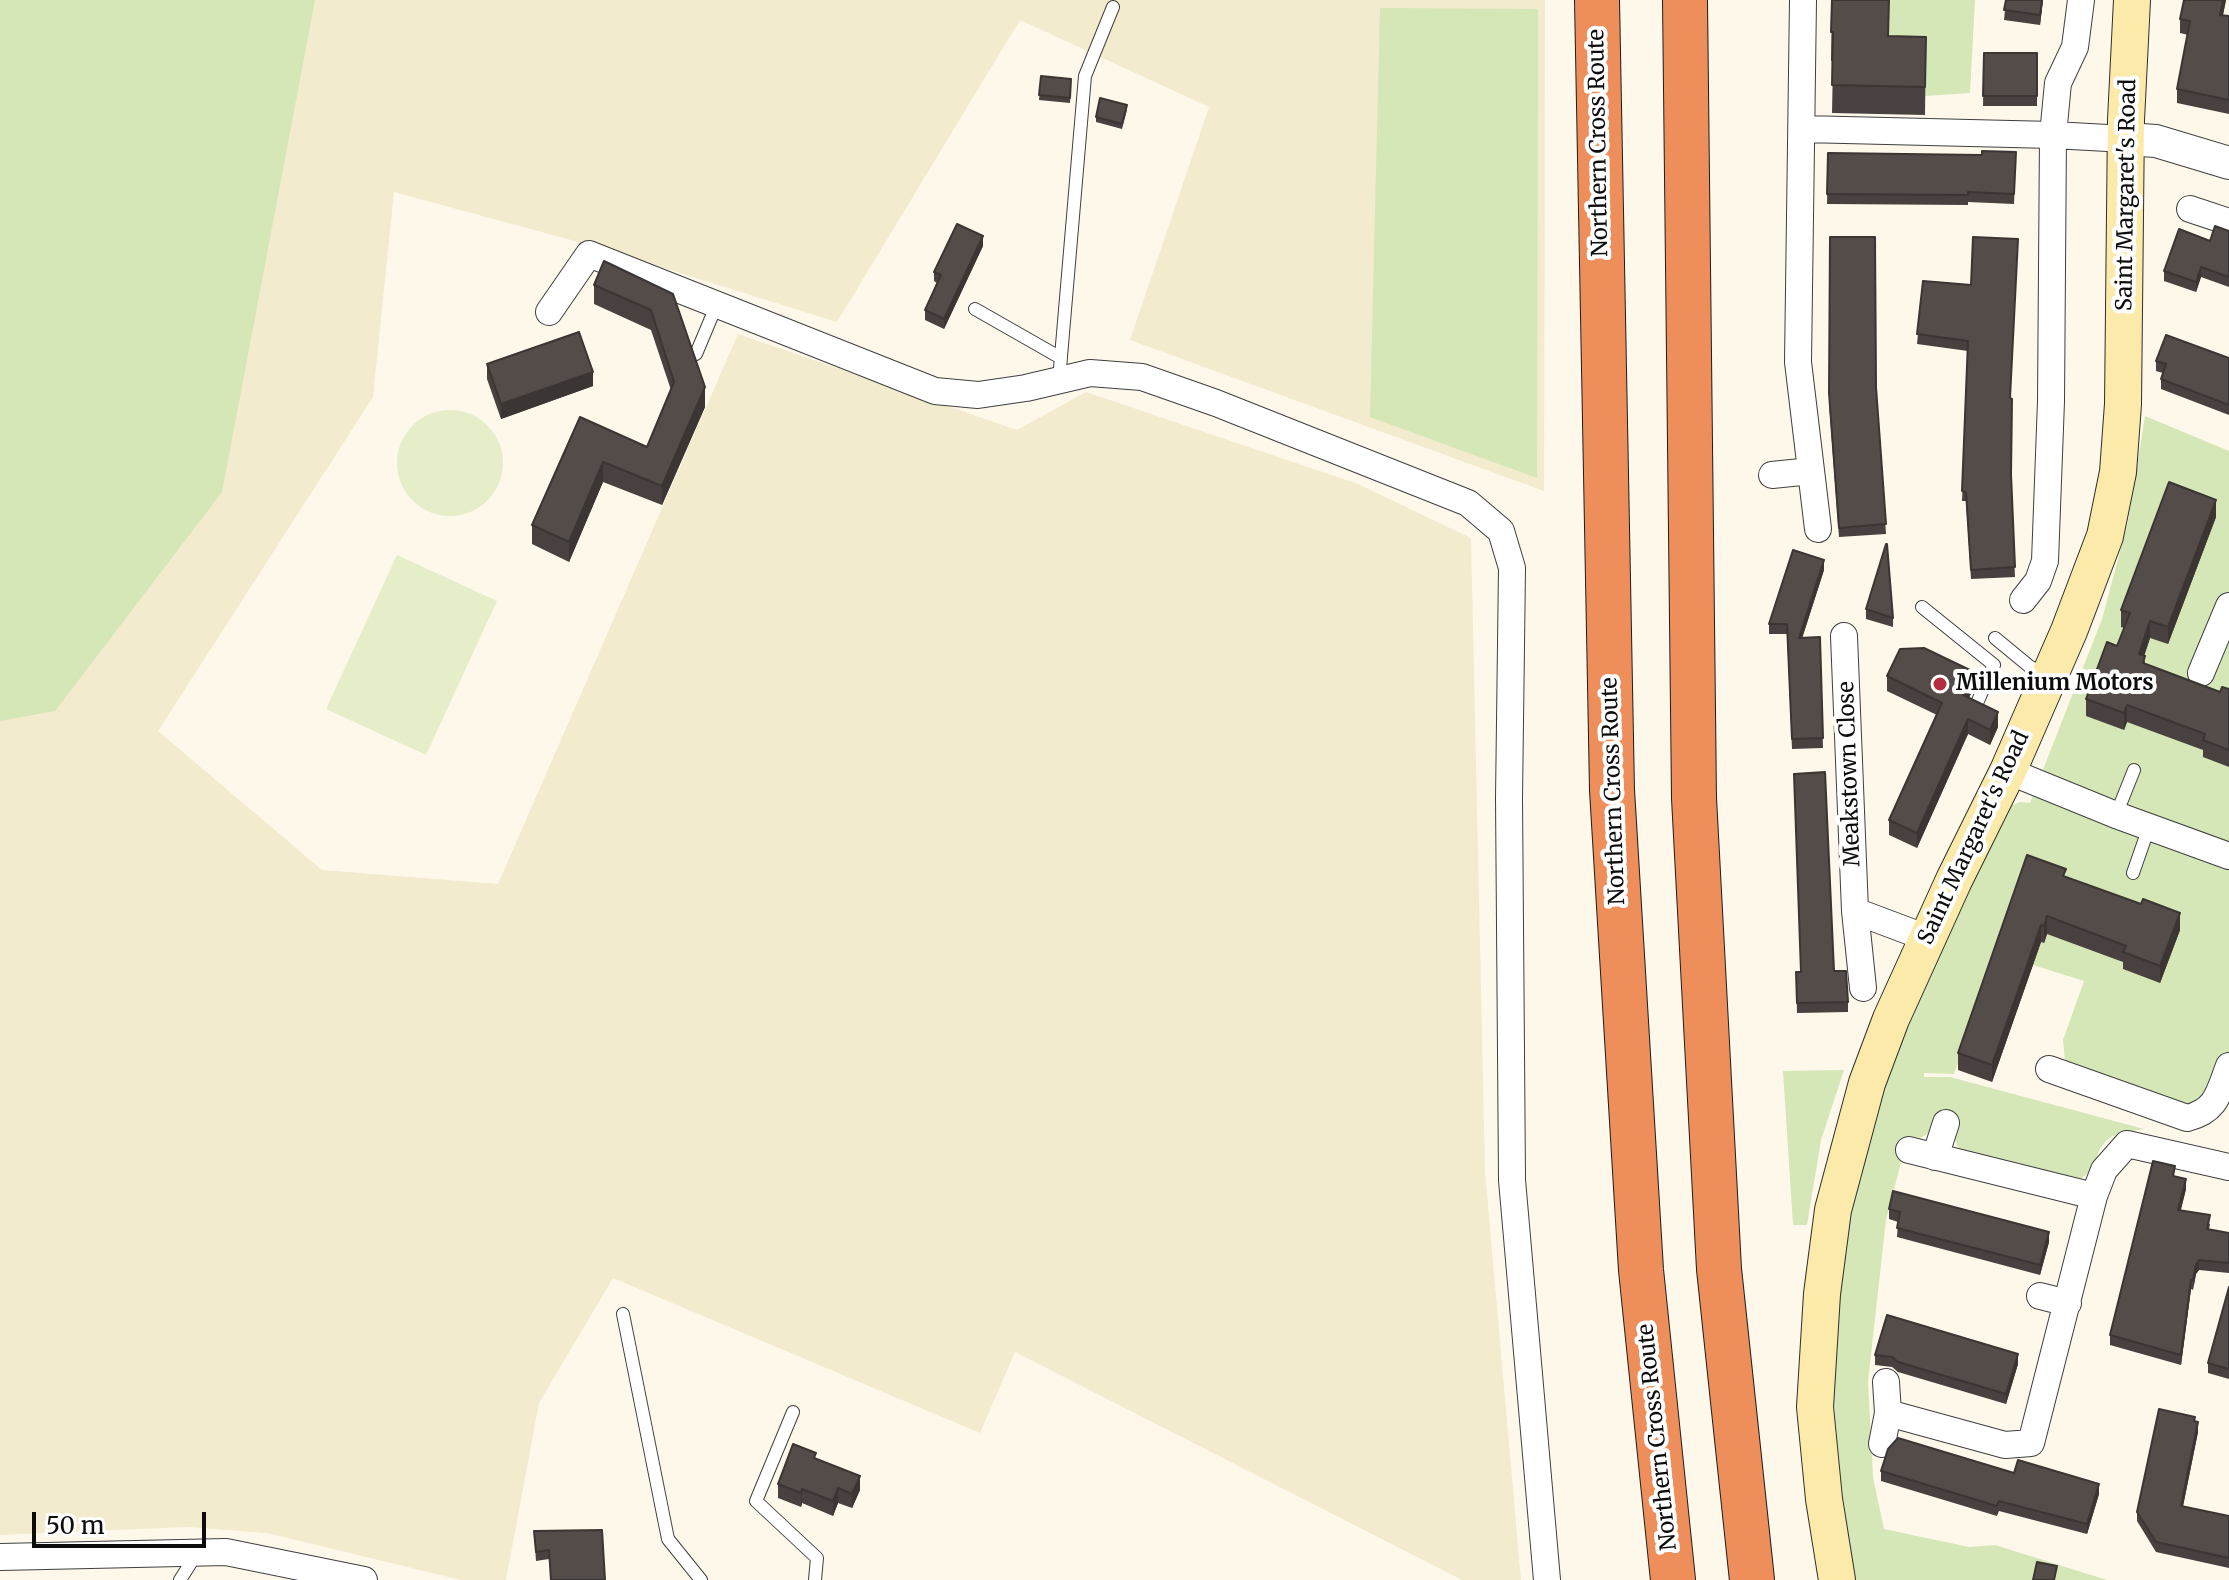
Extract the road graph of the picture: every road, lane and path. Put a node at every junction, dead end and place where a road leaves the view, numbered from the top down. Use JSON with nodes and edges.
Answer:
{"nodes":[{"id":1,"x":1597,"y":0,"type":"edge"},
{"id":2,"x":1685,"y":0,"type":"edge"},
{"id":3,"x":1803,"y":0,"type":"edge"},
{"id":4,"x":2081,"y":0,"type":"edge"},
{"id":5,"x":2132,"y":0,"type":"edge"},
{"id":6,"x":1113,"y":7,"type":"dead end"},
{"id":7,"x":1803,"y":129,"type":"junction"},
{"id":8,"x":2053,"y":135,"type":"junction"},
{"id":9,"x":2126,"y":139,"type":"junction"},
{"id":10,"x":2229,"y":163,"type":"edge"},
{"id":11,"x":2190,"y":209,"type":"dead end"},
{"id":12,"x":2229,"y":222,"type":"edge"},
{"id":13,"x":717,"y":304,"type":"junction"},
{"id":14,"x":975,"y":309,"type":"dead end"},
{"id":15,"x":549,"y":312,"type":"dead end"},
{"id":16,"x":696,"y":354,"type":"edge"},
{"id":17,"x":1060,"y":369,"type":"junction"},
{"id":18,"x":1811,"y":471,"type":"junction"},
{"id":19,"x":1772,"y":475,"type":"dead end"},
{"id":20,"x":1818,"y":529,"type":"dead end"},
{"id":21,"x":2023,"y":600,"type":"dead end"},
{"id":22,"x":2229,"y":606,"type":"edge"},
{"id":23,"x":1922,"y":607,"type":"dead end"},
{"id":24,"x":1844,"y":636,"type":"dead end"},
{"id":25,"x":1995,"y":638,"type":"dead end"},
{"id":26,"x":2017,"y":656,"type":"junction"},
{"id":27,"x":1994,"y":665,"type":"junction"},
{"id":28,"x":2201,"y":673,"type":"dead end"},
{"id":29,"x":2048,"y":676,"type":"junction"},
{"id":30,"x":1977,"y":703,"type":"edge"},
{"id":31,"x":2134,"y":770,"type":"dead end"},
{"id":32,"x":2008,"y":771,"type":"junction"},
{"id":33,"x":2116,"y":815,"type":"junction"},
{"id":34,"x":2149,"y":827,"type":"junction"},
{"id":35,"x":2229,"y":856,"type":"edge"},
{"id":36,"x":2133,"y":873,"type":"dead end"},
{"id":37,"x":1855,"y":911,"type":"junction"},
{"id":38,"x":1927,"y":938,"type":"junction"},
{"id":39,"x":1863,"y":988,"type":"dead end"},
{"id":40,"x":2229,"y":1066,"type":"edge"},
{"id":41,"x":2049,"y":1069,"type":"dead end"},
{"id":42,"x":1946,"y":1123,"type":"dead end"},
{"id":43,"x":1909,"y":1150,"type":"dead end"},
{"id":44,"x":1935,"y":1157,"type":"junction"},
{"id":45,"x":2229,"y":1167,"type":"edge"},
{"id":46,"x":2094,"y":1196,"type":"junction"},
{"id":47,"x":2040,"y":1296,"type":"dead end"},
{"id":48,"x":2068,"y":1303,"type":"junction"},
{"id":49,"x":623,"y":1314,"type":"dead end"},
{"id":50,"x":1886,"y":1382,"type":"dead end"},
{"id":51,"x":793,"y":1412,"type":"dead end"},
{"id":52,"x":1888,"y":1413,"type":"junction"},
{"id":53,"x":1882,"y":1444,"type":"dead end"},
{"id":54,"x":197,"y":1553,"type":"junction"},
{"id":55,"x":0,"y":1557,"type":"edge"},
{"id":56,"x":333,"y":1577,"type":"edge"},
{"id":57,"x":180,"y":1580,"type":"edge"},
{"id":58,"x":364,"y":1580,"type":"edge"},
{"id":59,"x":701,"y":1580,"type":"edge"},
{"id":60,"x":815,"y":1580,"type":"edge"},
{"id":61,"x":1547,"y":1580,"type":"edge"},
{"id":62,"x":1673,"y":1580,"type":"edge"},
{"id":63,"x":1752,"y":1580,"type":"edge"},
{"id":64,"x":1837,"y":1580,"type":"edge"}],
"edges":[{"from":1,"to":62,"type":"highway","name":"Northern Cross Route"},
{"from":2,"to":63,"type":"highway"},
{"from":3,"to":7,"type":"street"},
{"from":4,"to":8,"type":"street"},
{"from":5,"to":9,"type":"main road","name":"Saint Margaret's Road"},
{"from":6,"to":17,"type":"lane"},
{"from":7,"to":8,"type":"street"},
{"from":7,"to":18,"type":"street"},
{"from":8,"to":9,"type":"street"},
{"from":8,"to":21,"type":"street"},
{"from":9,"to":10,"type":"street"},
{"from":9,"to":29,"type":"main road","name":"Saint Margaret's Road"},
{"from":11,"to":12,"type":"street"},
{"from":13,"to":15,"type":"street"},
{"from":13,"to":16,"type":"lane"},
{"from":13,"to":17,"type":"street"},
{"from":14,"to":17,"type":"lane"},
{"from":17,"to":61,"type":"street"},
{"from":18,"to":19,"type":"street"},
{"from":18,"to":20,"type":"street"},
{"from":22,"to":28,"type":"street"},
{"from":23,"to":27,"type":"lane"},
{"from":24,"to":37,"type":"street","name":"Meakstown Close"},
{"from":25,"to":26,"type":"lane"},
{"from":26,"to":27,"type":"lane"},
{"from":26,"to":29,"type":"lane"},
{"from":27,"to":30,"type":"lane"},
{"from":29,"to":32,"type":"main road","name":"Saint Margaret's Road"},
{"from":31,"to":33,"type":"lane"},
{"from":32,"to":33,"type":"street"},
{"from":32,"to":38,"type":"main road","name":"Saint Margaret's Road"},
{"from":33,"to":34,"type":"street"},
{"from":34,"to":35,"type":"street"},
{"from":34,"to":36,"type":"lane"},
{"from":37,"to":38,"type":"street"},
{"from":37,"to":39,"type":"street","name":"Meakstown Close"},
{"from":38,"to":64,"type":"main road","name":"Saint Margaret's Road"},
{"from":40,"to":41,"type":"street"},
{"from":42,"to":44,"type":"street"},
{"from":43,"to":44,"type":"street"},
{"from":44,"to":46,"type":"street"},
{"from":45,"to":46,"type":"street"},
{"from":46,"to":48,"type":"street"},
{"from":47,"to":48,"type":"street"},
{"from":48,"to":52,"type":"street"},
{"from":49,"to":59,"type":"lane"},
{"from":50,"to":52,"type":"street"},
{"from":51,"to":60,"type":"lane"},
{"from":52,"to":53,"type":"street"},
{"from":54,"to":55,"type":"street"},
{"from":54,"to":56,"type":"street"},
{"from":54,"to":57,"type":"lane"},
{"from":56,"to":58,"type":"street"}]}
